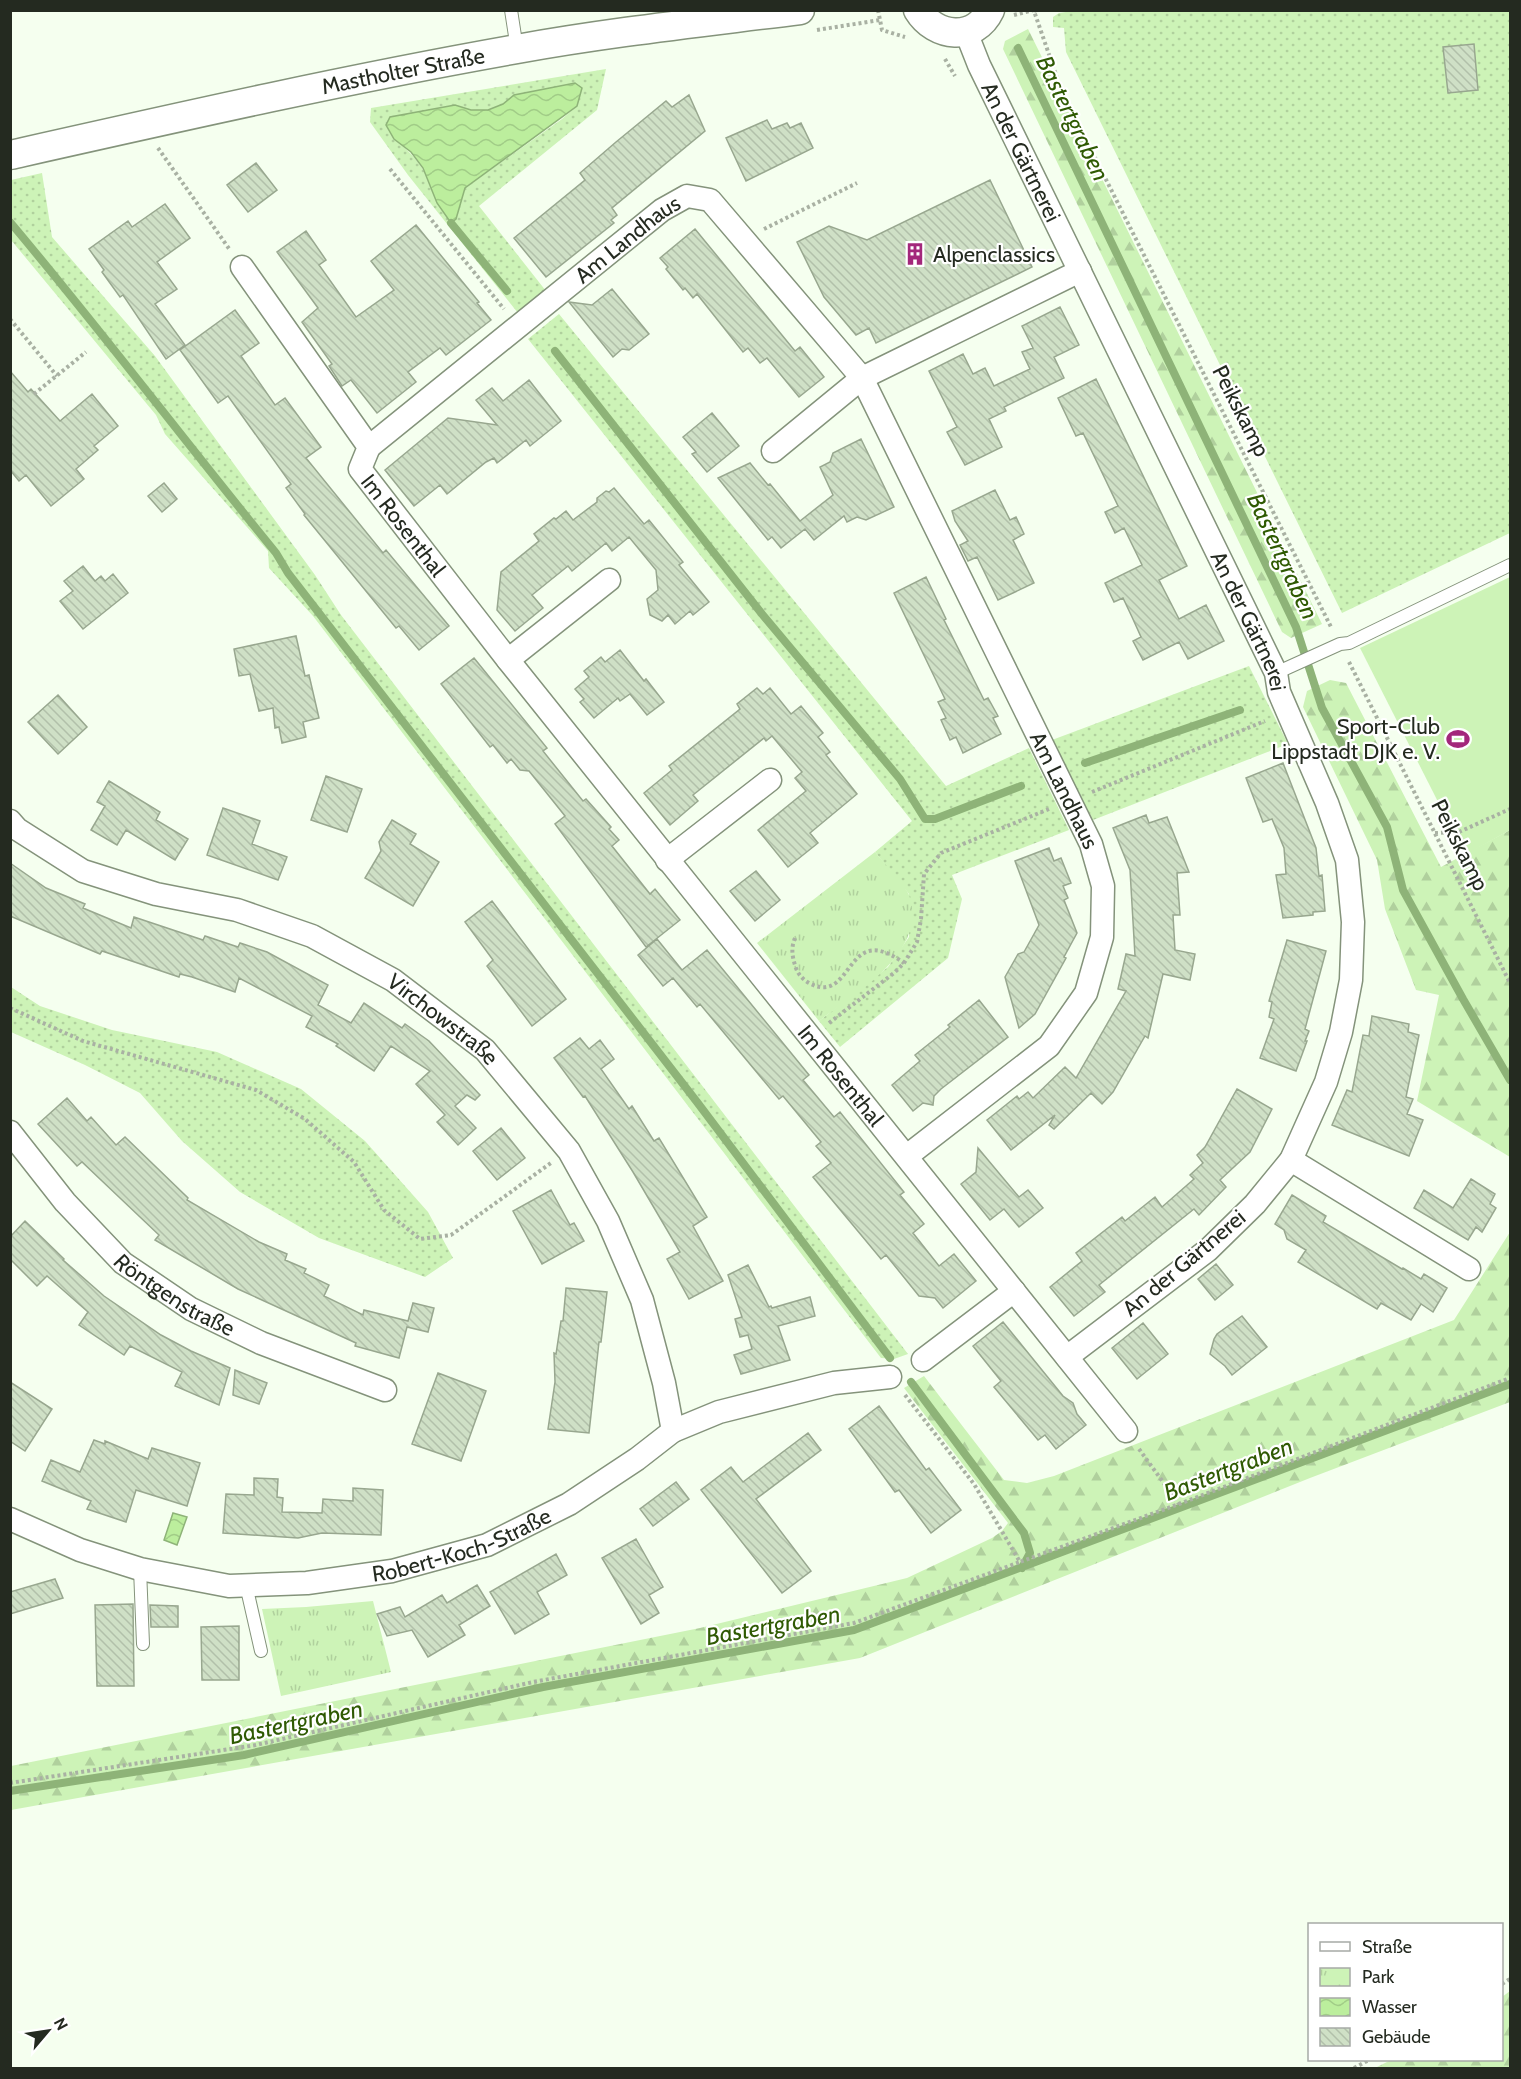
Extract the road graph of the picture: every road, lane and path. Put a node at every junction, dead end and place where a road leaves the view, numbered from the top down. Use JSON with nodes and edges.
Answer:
{"nodes":[{"id":1,"x":511,"y":10,"type":"edge"},
{"id":2,"x":800,"y":10,"type":"edge"},
{"id":3,"x":918,"y":10,"type":"edge"},
{"id":4,"x":990,"y":10,"type":"edge"},
{"id":5,"x":1035,"y":11,"type":"edge"},
{"id":6,"x":966,"y":32,"type":"junction"},
{"id":7,"x":517,"y":49,"type":"junction"},
{"id":8,"x":142,"y":125,"type":"junction"},
{"id":9,"x":10,"y":155,"type":"edge"},
{"id":10,"x":390,"y":169,"type":"dead end"},
{"id":11,"x":857,"y":183,"type":"dead end"},
{"id":12,"x":745,"y":239,"type":"junction"},
{"id":13,"x":242,"y":267,"type":"joint"},
{"id":14,"x":1080,"y":271,"type":"junction"},
{"id":15,"x":10,"y":319,"type":"edge"},
{"id":16,"x":518,"y":326,"type":"junction"},
{"id":17,"x":86,"y":352,"type":"dead end"},
{"id":18,"x":57,"y":376,"type":"junction"},
{"id":19,"x":862,"y":378,"type":"junction"},
{"id":20,"x":34,"y":394,"type":"dead end"},
{"id":21,"x":369,"y":447,"type":"junction"},
{"id":22,"x":773,"y":451,"type":"dead end"},
{"id":23,"x":1510,"y":565,"type":"edge"},
{"id":24,"x":609,"y":580,"type":"dead end"},
{"id":25,"x":1340,"y":644,"type":"junction"},
{"id":26,"x":508,"y":660,"type":"junction"},
{"id":27,"x":1285,"y":669,"type":"junction"},
{"id":28,"x":1288,"y":711,"type":"junction"},
{"id":29,"x":770,"y":780,"type":"dead end"},
{"id":30,"x":1070,"y":801,"type":"junction"},
{"id":31,"x":1510,"y":809,"type":"edge"},
{"id":32,"x":10,"y":821,"type":"edge"},
{"id":33,"x":1435,"y":832,"type":"junction"},
{"id":34,"x":668,"y":860,"type":"junction"},
{"id":35,"x":795,"y":938,"type":"dead end"},
{"id":36,"x":904,"y":963,"type":"junction"},
{"id":37,"x":1510,"y":983,"type":"edge"},
{"id":38,"x":10,"y":1008,"type":"edge"},
{"id":39,"x":808,"y":1036,"type":"junction"},
{"id":40,"x":10,"y":1132,"type":"edge"},
{"id":41,"x":569,"y":1150,"type":"junction"},
{"id":42,"x":907,"y":1156,"type":"junction"},
{"id":43,"x":1291,"y":1160,"type":"junction"},
{"id":44,"x":1469,"y":1269,"type":"dead end"},
{"id":45,"x":1014,"y":1291,"type":"junction"},
{"id":46,"x":1067,"y":1357,"type":"junction"},
{"id":47,"x":923,"y":1360,"type":"dead end"},
{"id":48,"x":890,"y":1377,"type":"joint"},
{"id":49,"x":1510,"y":1378,"type":"edge"},
{"id":50,"x":385,"y":1390,"type":"dead end"},
{"id":51,"x":673,"y":1431,"type":"junction"},
{"id":52,"x":1126,"y":1431,"type":"joint"},
{"id":53,"x":1179,"y":1504,"type":"junction"},
{"id":54,"x":10,"y":1519,"type":"edge"},
{"id":55,"x":1020,"y":1562,"type":"junction"},
{"id":56,"x":140,"y":1569,"type":"junction"},
{"id":57,"x":246,"y":1586,"type":"junction"},
{"id":58,"x":143,"y":1644,"type":"dead end"},
{"id":59,"x":261,"y":1652,"type":"dead end"},
{"id":60,"x":10,"y":1783,"type":"edge"}],
"edges":[{"from":1,"to":7,"type":"lane"},
{"from":2,"to":7,"type":"street","name":"Mastholter Straße"},
{"from":3,"to":6,"type":"street"},
{"from":4,"to":6,"type":"street"},
{"from":5,"to":25,"type":"path","name":"Peikskamp"},
{"from":6,"to":14,"type":"street","name":"An der Gärtnerei"},
{"from":7,"to":8,"type":"street","name":"Mastholter Straße"},
{"from":8,"to":9,"type":"street","name":"Mastholter Straße"},
{"from":8,"to":13,"type":"path"},
{"from":10,"to":16,"type":"path"},
{"from":11,"to":12,"type":"path"},
{"from":12,"to":16,"type":"street","name":"Am Landhaus"},
{"from":12,"to":19,"type":"street","name":"Am Landhaus"},
{"from":13,"to":21,"type":"street","name":"Im Rosenthal"},
{"from":14,"to":19,"type":"street"},
{"from":14,"to":27,"type":"street","name":"An der Gärtnerei"},
{"from":15,"to":18,"type":"path"},
{"from":16,"to":21,"type":"street","name":"Am Landhaus"},
{"from":17,"to":18,"type":"path"},
{"from":18,"to":20,"type":"path"},
{"from":19,"to":22,"type":"street"},
{"from":19,"to":30,"type":"street","name":"Am Landhaus"},
{"from":21,"to":26,"type":"street","name":"Im Rosenthal"},
{"from":23,"to":25,"type":"lane"},
{"from":24,"to":26,"type":"street"},
{"from":25,"to":27,"type":"lane"},
{"from":25,"to":33,"type":"path","name":"Peikskamp"},
{"from":26,"to":34,"type":"street","name":"Im Rosenthal"},
{"from":27,"to":28,"type":"street","name":"An der Gärtnerei"},
{"from":28,"to":30,"type":"path"},
{"from":28,"to":43,"type":"street","name":"An der Gärtnerei"},
{"from":29,"to":34,"type":"street"},
{"from":30,"to":36,"type":"path"},
{"from":30,"to":42,"type":"street","name":"Am Landhaus"},
{"from":31,"to":33,"type":"path"},
{"from":32,"to":41,"type":"street","name":"Virchowstraße"},
{"from":33,"to":37,"type":"path","name":"Peikskamp"},
{"from":34,"to":39,"type":"street","name":"Im Rosenthal"},
{"from":35,"to":36,"type":"path"},
{"from":36,"to":39,"type":"path"},
{"from":38,"to":41,"type":"path"},
{"from":39,"to":42,"type":"street","name":"Im Rosenthal"},
{"from":40,"to":50,"type":"street","name":"Röntgenstraße"},
{"from":41,"to":51,"type":"street","name":"Virchowstraße"},
{"from":42,"to":45,"type":"street","name":"Im Rosenthal"},
{"from":43,"to":44,"type":"street"},
{"from":43,"to":46,"type":"street","name":"An der Gärtnerei"},
{"from":45,"to":46,"type":"street","name":"Im Rosenthal"},
{"from":45,"to":47,"type":"street"},
{"from":46,"to":52,"type":"street","name":"Im Rosenthal"},
{"from":48,"to":51,"type":"street","name":"Robert-Koch-Straße"},
{"from":48,"to":55,"type":"path"},
{"from":49,"to":53,"type":"path"},
{"from":51,"to":57,"type":"street","name":"Robert-Koch-Straße"},
{"from":52,"to":53,"type":"path"},
{"from":53,"to":55,"type":"path"},
{"from":54,"to":56,"type":"street","name":"Robert-Koch-Straße"},
{"from":55,"to":60,"type":"path"},
{"from":56,"to":57,"type":"street","name":"Robert-Koch-Straße"},
{"from":56,"to":58,"type":"lane"},
{"from":57,"to":59,"type":"lane"}]}
